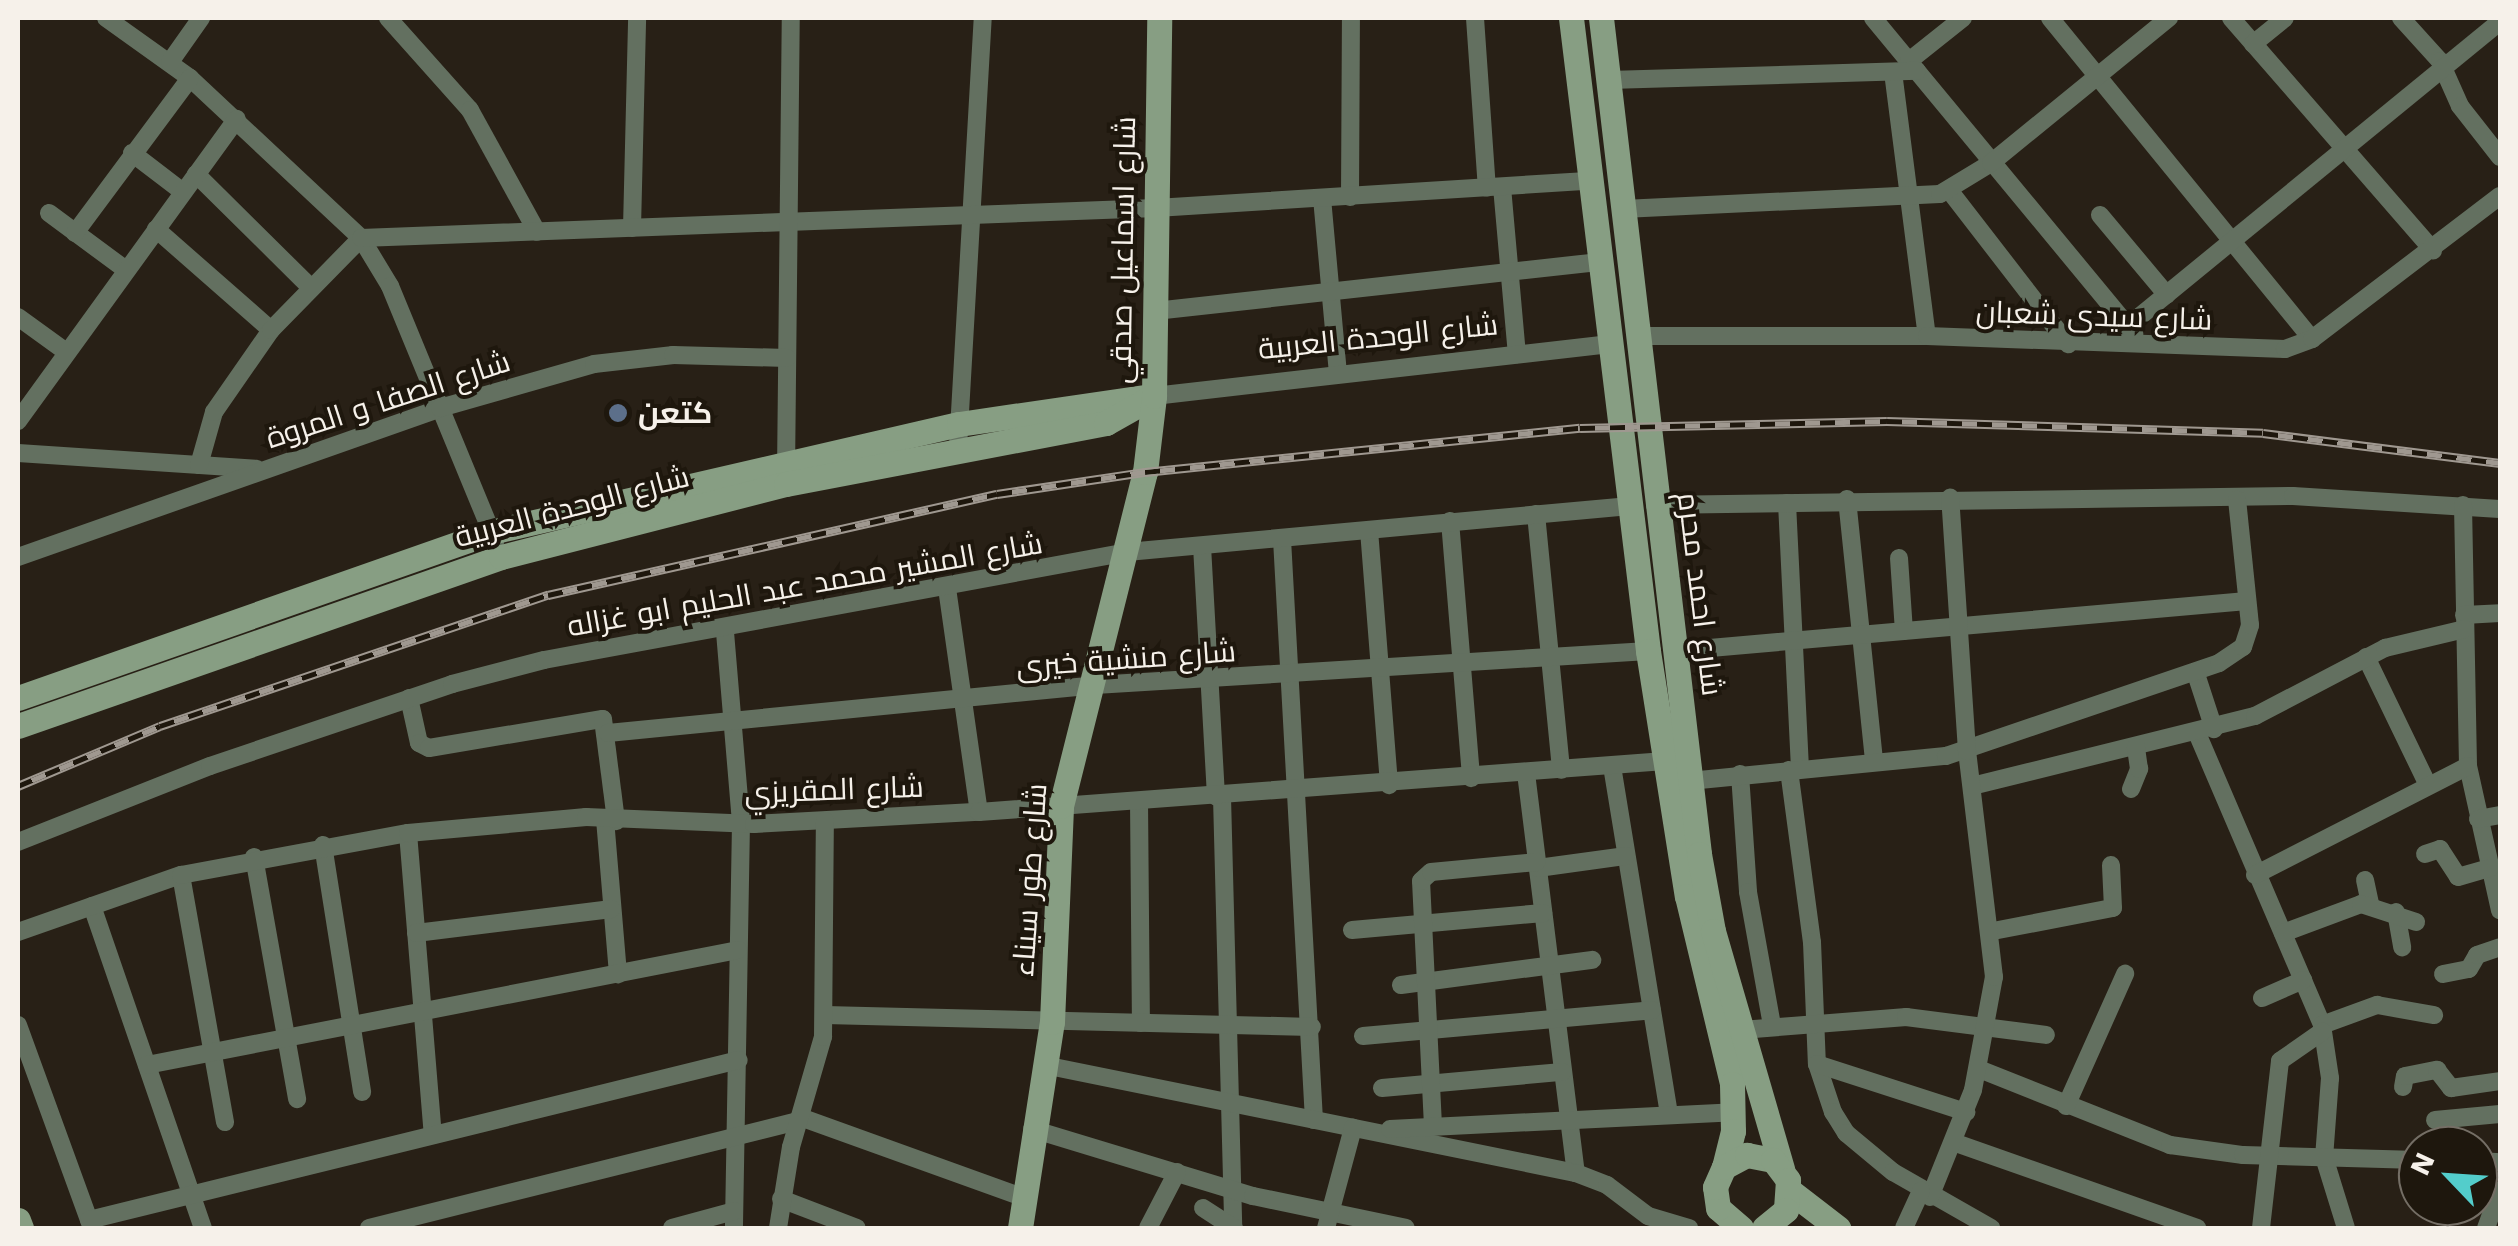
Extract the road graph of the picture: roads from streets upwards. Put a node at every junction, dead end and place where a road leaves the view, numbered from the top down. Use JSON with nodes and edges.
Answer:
{"nodes":[{"id":1,"x":106,"y":18,"type":"edge"},
{"id":2,"x":201,"y":18,"type":"edge"},
{"id":3,"x":388,"y":18,"type":"edge"},
{"id":4,"x":636,"y":18,"type":"edge"},
{"id":5,"x":791,"y":18,"type":"edge"},
{"id":6,"x":984,"y":18,"type":"edge"},
{"id":7,"x":1159,"y":18,"type":"edge"},
{"id":8,"x":1350,"y":18,"type":"edge"},
{"id":9,"x":1475,"y":18,"type":"edge"},
{"id":10,"x":1574,"y":18,"type":"edge"},
{"id":11,"x":1600,"y":18,"type":"edge"},
{"id":12,"x":1873,"y":18,"type":"edge"},
{"id":13,"x":1963,"y":18,"type":"edge"},
{"id":14,"x":2050,"y":18,"type":"edge"},
{"id":15,"x":2170,"y":18,"type":"edge"},
{"id":16,"x":2231,"y":18,"type":"edge"},
{"id":17,"x":2285,"y":18,"type":"edge"},
{"id":18,"x":2401,"y":18,"type":"edge"},
{"id":19,"x":2500,"y":22,"type":"edge"},
{"id":20,"x":2253,"y":44,"type":"junction"},
{"id":21,"x":170,"y":62,"type":"junction"},
{"id":22,"x":1906,"y":68,"type":"junction"},
{"id":23,"x":2444,"y":68,"type":"junction"},
{"id":24,"x":2097,"y":76,"type":"junction"},
{"id":25,"x":190,"y":78,"type":"junction"},
{"id":26,"x":1608,"y":80,"type":"junction"},
{"id":27,"x":237,"y":119,"type":"junction"},
{"id":28,"x":2344,"y":150,"type":"junction"},
{"id":29,"x":132,"y":153,"type":"junction"},
{"id":30,"x":2500,"y":157,"type":"edge"},
{"id":31,"x":1991,"y":163,"type":"junction"},
{"id":32,"x":196,"y":174,"type":"junction"},
{"id":33,"x":1590,"y":181,"type":"junction"},
{"id":34,"x":1494,"y":187,"type":"junction"},
{"id":35,"x":1949,"y":190,"type":"junction"},
{"id":36,"x":183,"y":192,"type":"junction"},
{"id":37,"x":2500,"y":196,"type":"edge"},
{"id":38,"x":1350,"y":197,"type":"junction"},
{"id":39,"x":1322,"y":198,"type":"junction"},
{"id":40,"x":1910,"y":198,"type":"junction"},
{"id":41,"x":1156,"y":208,"type":"junction"},
{"id":42,"x":1623,"y":208,"type":"junction"},
{"id":43,"x":49,"y":213,"type":"dead end"},
{"id":44,"x":2100,"y":215,"type":"dead end"},
{"id":45,"x":972,"y":216,"type":"junction"},
{"id":46,"x":789,"y":222,"type":"junction"},
{"id":47,"x":632,"y":228,"type":"junction"},
{"id":48,"x":156,"y":229,"type":"junction"},
{"id":49,"x":537,"y":232,"type":"junction"},
{"id":50,"x":76,"y":233,"type":"junction"},
{"id":51,"x":361,"y":238,"type":"junction"},
{"id":52,"x":2232,"y":241,"type":"junction"},
{"id":53,"x":2433,"y":250,"type":"junction"},
{"id":54,"x":1600,"y":262,"type":"junction"},
{"id":55,"x":126,"y":270,"type":"junction"},
{"id":56,"x":1510,"y":272,"type":"junction"},
{"id":57,"x":310,"y":287,"type":"junction"},
{"id":58,"x":1330,"y":292,"type":"junction"},
{"id":59,"x":2167,"y":295,"type":"junction"},
{"id":60,"x":1155,"y":311,"type":"junction"},
{"id":61,"x":18,"y":317,"type":"edge"},
{"id":62,"x":2128,"y":326,"type":"junction"},
{"id":63,"x":271,"y":330,"type":"junction"},
{"id":64,"x":1636,"y":336,"type":"junction"},
{"id":65,"x":1926,"y":336,"type":"junction"},
{"id":66,"x":2312,"y":339,"type":"junction"},
{"id":67,"x":1610,"y":344,"type":"junction"},
{"id":68,"x":2068,"y":344,"type":"junction"},
{"id":69,"x":2144,"y":346,"type":"junction"},
{"id":70,"x":65,"y":351,"type":"junction"},
{"id":71,"x":1517,"y":354,"type":"junction"},
{"id":72,"x":788,"y":358,"type":"junction"},
{"id":73,"x":1338,"y":374,"type":"junction"},
{"id":74,"x":1154,"y":396,"type":"junction"},
{"id":75,"x":440,"y":408,"type":"junction"},
{"id":76,"x":18,"y":421,"type":"edge"},
{"id":77,"x":959,"y":435,"type":"junction"},
{"id":78,"x":18,"y":453,"type":"edge"},
{"id":79,"x":198,"y":465,"type":"junction"},
{"id":80,"x":266,"y":470,"type":"junction"},
{"id":81,"x":786,"y":472,"type":"junction"},
{"id":82,"x":1144,"y":482,"type":"joint"},
{"id":83,"x":1848,"y":498,"type":"junction"},
{"id":84,"x":1950,"y":498,"type":"junction"},
{"id":85,"x":2237,"y":500,"type":"junction"},
{"id":86,"x":1787,"y":503,"type":"junction"},
{"id":87,"x":2463,"y":505,"type":"junction"},
{"id":88,"x":1643,"y":506,"type":"junction"},
{"id":89,"x":2500,"y":509,"type":"edge"},
{"id":90,"x":1536,"y":514,"type":"junction"},
{"id":91,"x":1450,"y":522,"type":"junction"},
{"id":92,"x":1369,"y":530,"type":"junction"},
{"id":93,"x":491,"y":532,"type":"junction"},
{"id":94,"x":1282,"y":538,"type":"junction"},
{"id":95,"x":1202,"y":546,"type":"junction"},
{"id":96,"x":1127,"y":552,"type":"junction"},
{"id":97,"x":18,"y":556,"type":"edge"},
{"id":98,"x":502,"y":557,"type":"junction"},
{"id":99,"x":1899,"y":558,"type":"dead end"},
{"id":100,"x":947,"y":588,"type":"junction"},
{"id":101,"x":2248,"y":601,"type":"junction"},
{"id":102,"x":267,"y":606,"type":"junction"},
{"id":103,"x":2500,"y":613,"type":"edge"},
{"id":104,"x":2464,"y":622,"type":"junction"},
{"id":105,"x":1958,"y":626,"type":"junction"},
{"id":106,"x":1904,"y":630,"type":"junction"},
{"id":107,"x":276,"y":632,"type":"junction"},
{"id":108,"x":724,"y":632,"type":"junction"},
{"id":109,"x":1861,"y":634,"type":"junction"},
{"id":110,"x":1794,"y":640,"type":"junction"},
{"id":111,"x":1676,"y":651,"type":"junction"},
{"id":112,"x":1648,"y":652,"type":"junction"},
{"id":113,"x":2366,"y":657,"type":"junction"},
{"id":114,"x":1550,"y":658,"type":"junction"},
{"id":115,"x":1462,"y":664,"type":"junction"},
{"id":116,"x":1380,"y":670,"type":"junction"},
{"id":117,"x":2196,"y":674,"type":"junction"},
{"id":118,"x":1292,"y":676,"type":"junction"},
{"id":119,"x":1210,"y":682,"type":"junction"},
{"id":120,"x":1095,"y":685,"type":"junction"},
{"id":121,"x":18,"y":698,"type":"edge"},
{"id":122,"x":408,"y":698,"type":"junction"},
{"id":123,"x":962,"y":698,"type":"junction"},
{"id":124,"x":734,"y":721,"type":"junction"},
{"id":125,"x":18,"y":726,"type":"edge"},
{"id":126,"x":2206,"y":731,"type":"junction"},
{"id":127,"x":608,"y":734,"type":"junction"},
{"id":128,"x":2136,"y":747,"type":"junction"},
{"id":129,"x":1966,"y":751,"type":"junction"},
{"id":130,"x":1874,"y":762,"type":"junction"},
{"id":131,"x":1612,"y":766,"type":"junction"},
{"id":132,"x":2468,"y":766,"type":"junction"},
{"id":133,"x":1794,"y":769,"type":"junction"},
{"id":134,"x":1561,"y":770,"type":"junction"},
{"id":135,"x":1526,"y":773,"type":"junction"},
{"id":136,"x":1740,"y":774,"type":"junction"},
{"id":137,"x":1675,"y":775,"type":"junction"},
{"id":138,"x":1471,"y":778,"type":"junction"},
{"id":139,"x":1390,"y":785,"type":"junction"},
{"id":140,"x":1972,"y":786,"type":"junction"},
{"id":141,"x":2428,"y":786,"type":"junction"},
{"id":142,"x":2131,"y":790,"type":"dead end"},
{"id":143,"x":1300,"y":791,"type":"junction"},
{"id":144,"x":1219,"y":797,"type":"junction"},
{"id":145,"x":1139,"y":801,"type":"junction"},
{"id":146,"x":1062,"y":806,"type":"junction"},
{"id":147,"x":978,"y":812,"type":"junction"},
{"id":148,"x":2500,"y":815,"type":"edge"},
{"id":149,"x":611,"y":819,"type":"junction"},
{"id":150,"x":2478,"y":819,"type":"junction"},
{"id":151,"x":825,"y":821,"type":"junction"},
{"id":152,"x":741,"y":823,"type":"junction"},
{"id":153,"x":408,"y":833,"type":"junction"},
{"id":154,"x":18,"y":842,"type":"edge"},
{"id":155,"x":324,"y":845,"type":"junction"},
{"id":156,"x":2425,"y":854,"type":"dead end"},
{"id":157,"x":1626,"y":856,"type":"junction"},
{"id":158,"x":254,"y":857,"type":"junction"},
{"id":159,"x":1538,"y":865,"type":"junction"},
{"id":160,"x":2111,"y":865,"type":"dead end"},
{"id":161,"x":2490,"y":868,"type":"junction"},
{"id":162,"x":181,"y":875,"type":"junction"},
{"id":163,"x":2255,"y":875,"type":"junction"},
{"id":164,"x":2365,"y":880,"type":"dead end"},
{"id":165,"x":2499,"y":898,"type":"edge"},
{"id":166,"x":2370,"y":904,"type":"junction"},
{"id":167,"x":92,"y":906,"type":"junction"},
{"id":168,"x":612,"y":909,"type":"junction"},
{"id":169,"x":1544,"y":912,"type":"junction"},
{"id":170,"x":2396,"y":912,"type":"junction"},
{"id":171,"x":2416,"y":922,"type":"dead end"},
{"id":172,"x":1422,"y":924,"type":"junction"},
{"id":173,"x":1352,"y":930,"type":"dead end"},
{"id":174,"x":1992,"y":931,"type":"junction"},
{"id":175,"x":18,"y":932,"type":"edge"},
{"id":176,"x":416,"y":933,"type":"junction"},
{"id":177,"x":2282,"y":934,"type":"junction"},
{"id":178,"x":2402,"y":947,"type":"dead end"},
{"id":179,"x":2500,"y":948,"type":"edge"},
{"id":180,"x":738,"y":950,"type":"junction"},
{"id":181,"x":1592,"y":960,"type":"dead end"},
{"id":182,"x":1550,"y":966,"type":"junction"},
{"id":183,"x":618,"y":974,"type":"junction"},
{"id":184,"x":2124,"y":974,"type":"dead end"},
{"id":185,"x":2443,"y":974,"type":"dead end"},
{"id":186,"x":2303,"y":980,"type":"junction"},
{"id":187,"x":1426,"y":982,"type":"junction"},
{"id":188,"x":1401,"y":985,"type":"dead end"},
{"id":189,"x":2262,"y":998,"type":"dead end"},
{"id":190,"x":1652,"y":1010,"type":"junction"},
{"id":191,"x":423,"y":1012,"type":"junction"},
{"id":192,"x":825,"y":1015,"type":"junction"},
{"id":193,"x":2434,"y":1015,"type":"dead end"},
{"id":194,"x":1556,"y":1018,"type":"junction"},
{"id":195,"x":1816,"y":1021,"type":"junction"},
{"id":196,"x":1052,"y":1022,"type":"junction"},
{"id":197,"x":1141,"y":1023,"type":"junction"},
{"id":198,"x":1988,"y":1023,"type":"junction"},
{"id":199,"x":18,"y":1025,"type":"edge"},
{"id":200,"x":1230,"y":1025,"type":"junction"},
{"id":201,"x":351,"y":1026,"type":"junction"},
{"id":202,"x":1772,"y":1026,"type":"junction"},
{"id":203,"x":1312,"y":1027,"type":"junction"},
{"id":204,"x":2322,"y":1028,"type":"junction"},
{"id":205,"x":1428,"y":1030,"type":"junction"},
{"id":206,"x":1741,"y":1030,"type":"junction"},
{"id":207,"x":2046,"y":1035,"type":"dead end"},
{"id":208,"x":1363,"y":1036,"type":"dead end"},
{"id":209,"x":283,"y":1039,"type":"junction"},
{"id":210,"x":212,"y":1053,"type":"junction"},
{"id":211,"x":740,"y":1060,"type":"junction"},
{"id":212,"x":1817,"y":1064,"type":"junction"},
{"id":213,"x":146,"y":1065,"type":"junction"},
{"id":214,"x":1044,"y":1065,"type":"junction"},
{"id":215,"x":1979,"y":1069,"type":"junction"},
{"id":216,"x":1562,"y":1072,"type":"junction"},
{"id":217,"x":2500,"y":1080,"type":"edge"},
{"id":218,"x":1431,"y":1084,"type":"junction"},
{"id":219,"x":2403,"y":1087,"type":"dead end"},
{"id":220,"x":1382,"y":1088,"type":"dead end"},
{"id":221,"x":362,"y":1092,"type":"dead end"},
{"id":222,"x":297,"y":1099,"type":"dead end"},
{"id":223,"x":1233,"y":1104,"type":"junction"},
{"id":224,"x":2066,"y":1106,"type":"junction"},
{"id":225,"x":1669,"y":1112,"type":"junction"},
{"id":226,"x":1734,"y":1112,"type":"junction"},
{"id":227,"x":1966,"y":1112,"type":"junction"},
{"id":228,"x":2500,"y":1114,"type":"edge"},
{"id":229,"x":800,"y":1118,"type":"junction"},
{"id":230,"x":1569,"y":1118,"type":"junction"},
{"id":231,"x":1314,"y":1120,"type":"junction"},
{"id":232,"x":2434,"y":1120,"type":"dead end"},
{"id":233,"x":226,"y":1122,"type":"dead end"},
{"id":234,"x":1433,"y":1126,"type":"junction"},
{"id":235,"x":1358,"y":1129,"type":"junction"},
{"id":236,"x":1032,"y":1130,"type":"junction"},
{"id":237,"x":433,"y":1135,"type":"junction"},
{"id":238,"x":739,"y":1135,"type":"junction"},
{"id":239,"x":1953,"y":1142,"type":"junction"},
{"id":240,"x":2267,"y":1155,"type":"junction"},
{"id":241,"x":2324,"y":1157,"type":"junction"},
{"id":242,"x":2398,"y":1159,"type":"edge"},
{"id":243,"x":1724,"y":1167,"type":"junction"},
{"id":244,"x":1177,"y":1172,"type":"junction"},
{"id":245,"x":1576,"y":1173,"type":"junction"},
{"id":246,"x":1786,"y":1180,"type":"junction"},
{"id":247,"x":1234,"y":1190,"type":"junction"},
{"id":248,"x":2500,"y":1190,"type":"edge"},
{"id":249,"x":1926,"y":1194,"type":"junction"},
{"id":250,"x":191,"y":1195,"type":"junction"},
{"id":251,"x":1022,"y":1197,"type":"junction"},
{"id":252,"x":781,"y":1200,"type":"junction"},
{"id":253,"x":1204,"y":1208,"type":"dead end"},
{"id":254,"x":18,"y":1220,"type":"edge"},
{"id":255,"x":734,"y":1220,"type":"edge"},
{"id":256,"x":1328,"y":1221,"type":"edge"},
{"id":257,"x":1968,"y":1223,"type":"edge"},
{"id":258,"x":90,"y":1224,"type":"edge"},
{"id":259,"x":1726,"y":1225,"type":"edge"},
{"id":260,"x":20,"y":1228,"type":"edge"},
{"id":261,"x":203,"y":1228,"type":"edge"},
{"id":262,"x":369,"y":1228,"type":"edge"},
{"id":263,"x":672,"y":1228,"type":"edge"},
{"id":264,"x":778,"y":1228,"type":"edge"},
{"id":265,"x":857,"y":1228,"type":"edge"},
{"id":266,"x":1020,"y":1228,"type":"edge"},
{"id":267,"x":1148,"y":1228,"type":"edge"},
{"id":268,"x":1234,"y":1228,"type":"edge"},
{"id":269,"x":1406,"y":1228,"type":"edge"},
{"id":270,"x":1689,"y":1228,"type":"edge"},
{"id":271,"x":1764,"y":1228,"type":"edge"},
{"id":272,"x":1838,"y":1228,"type":"edge"},
{"id":273,"x":1904,"y":1228,"type":"edge"},
{"id":274,"x":1991,"y":1228,"type":"edge"},
{"id":275,"x":2197,"y":1228,"type":"edge"},
{"id":276,"x":2261,"y":1228,"type":"edge"},
{"id":277,"x":2346,"y":1228,"type":"edge"},
{"id":278,"x":2486,"y":1228,"type":"edge"}],
"edges":[{"from":1,"to":21,"type":"street"},
{"from":2,"to":21,"type":"street"},
{"from":3,"to":49,"type":"street"},
{"from":4,"to":47,"type":"street"},
{"from":5,"to":46,"type":"street"},
{"from":6,"to":45,"type":"street"},
{"from":7,"to":41,"type":"street","name":"شارع اسماعيل صدقي"},
{"from":8,"to":38,"type":"street"},
{"from":9,"to":34,"type":"street"},
{"from":10,"to":33,"type":"street","name":"شارع احمد محرم"},
{"from":11,"to":26,"type":"street","name":"شارع احمد محرم"},
{"from":12,"to":22,"type":"street"},
{"from":13,"to":22,"type":"street"},
{"from":14,"to":24,"type":"street"},
{"from":15,"to":24,"type":"street"},
{"from":16,"to":20,"type":"street"},
{"from":17,"to":20,"type":"street"},
{"from":18,"to":23,"type":"street"},
{"from":19,"to":23,"type":"street"},
{"from":20,"to":28,"type":"street"},
{"from":21,"to":25,"type":"street"},
{"from":22,"to":26,"type":"street"},
{"from":22,"to":31,"type":"street"},
{"from":22,"to":40,"type":"street"},
{"from":23,"to":28,"type":"street"},
{"from":23,"to":30,"type":"street"},
{"from":24,"to":31,"type":"street"},
{"from":24,"to":52,"type":"street"},
{"from":25,"to":27,"type":"street"},
{"from":25,"to":29,"type":"street"},
{"from":26,"to":42,"type":"street","name":"شارع احمد محرم"},
{"from":27,"to":32,"type":"street"},
{"from":27,"to":51,"type":"street"},
{"from":28,"to":52,"type":"street"},
{"from":28,"to":53,"type":"street"},
{"from":29,"to":36,"type":"street"},
{"from":29,"to":50,"type":"street"},
{"from":31,"to":35,"type":"street"},
{"from":31,"to":62,"type":"street"},
{"from":32,"to":36,"type":"street"},
{"from":32,"to":57,"type":"street"},
{"from":33,"to":34,"type":"street"},
{"from":33,"to":54,"type":"street","name":"شارع احمد محرم"},
{"from":34,"to":38,"type":"street"},
{"from":34,"to":56,"type":"street"},
{"from":35,"to":40,"type":"street"},
{"from":35,"to":68,"type":"street"},
{"from":36,"to":48,"type":"street"},
{"from":37,"to":53,"type":"street","name":"شارع سيدى شعبان"},
{"from":38,"to":39,"type":"street"},
{"from":39,"to":41,"type":"street"},
{"from":39,"to":58,"type":"street"},
{"from":40,"to":42,"type":"street"},
{"from":40,"to":65,"type":"street"},
{"from":41,"to":45,"type":"street"},
{"from":41,"to":60,"type":"street","name":"شارع اسماعيل صدقي"},
{"from":42,"to":64,"type":"street","name":"شارع احمد محرم"},
{"from":43,"to":50,"type":"street"},
{"from":44,"to":59,"type":"street"},
{"from":45,"to":46,"type":"street"},
{"from":45,"to":77,"type":"street"},
{"from":46,"to":47,"type":"street"},
{"from":46,"to":72,"type":"street"},
{"from":47,"to":49,"type":"street"},
{"from":48,"to":55,"type":"street"},
{"from":48,"to":63,"type":"street"},
{"from":49,"to":51,"type":"street"},
{"from":50,"to":55,"type":"street"},
{"from":51,"to":57,"type":"street"},
{"from":51,"to":75,"type":"street"},
{"from":52,"to":59,"type":"street"},
{"from":52,"to":66,"type":"street"},
{"from":53,"to":66,"type":"street","name":"شارع سيدى شعبان"},
{"from":54,"to":56,"type":"street"},
{"from":54,"to":67,"type":"street","name":"شارع احمد محرم"},
{"from":55,"to":70,"type":"street"},
{"from":56,"to":58,"type":"street"},
{"from":56,"to":71,"type":"street"},
{"from":57,"to":63,"type":"street"},
{"from":58,"to":60,"type":"street"},
{"from":58,"to":73,"type":"street"},
{"from":59,"to":62,"type":"street"},
{"from":60,"to":74,"type":"street","name":"شارع اسماعيل صدقي"},
{"from":61,"to":70,"type":"street"},
{"from":62,"to":69,"type":"street"},
{"from":63,"to":79,"type":"street"},
{"from":64,"to":65,"type":"street","name":"شارع سيدى شعبان"},
{"from":64,"to":88,"type":"street","name":"شارع احمد محرم"},
{"from":65,"to":68,"type":"street","name":"شارع سيدى شعبان"},
{"from":66,"to":69,"type":"street","name":"شارع سيدى شعبان"},
{"from":67,"to":71,"type":"street","name":"شارع الوحدة العربية"},
{"from":67,"to":88,"type":"street","name":"شارع احمد محرم"},
{"from":68,"to":69,"type":"street","name":"شارع سيدى شعبان"},
{"from":70,"to":76,"type":"street"},
{"from":71,"to":73,"type":"street","name":"شارع الوحدة العربية"},
{"from":72,"to":75,"type":"street","name":"شارع الصفا و المروة"},
{"from":72,"to":81,"type":"street"},
{"from":73,"to":74,"type":"street","name":"شارع الوحدة العربية"},
{"from":74,"to":77,"type":"street","name":"شارع الوحدة العربية"},
{"from":74,"to":82,"type":"street","name":"شارع اسماعيل صدقي"},
{"from":75,"to":80,"type":"street","name":"شارع الصفا و المروة"},
{"from":75,"to":93,"type":"street"},
{"from":77,"to":81,"type":"street","name":"شارع الوحدة العربية"},
{"from":78,"to":79,"type":"street"},
{"from":79,"to":80,"type":"street"},
{"from":80,"to":97,"type":"street","name":"شارع الصفا و المروة"},
{"from":81,"to":93,"type":"street","name":"شارع الوحدة العربية"},
{"from":81,"to":98,"type":"street","name":"شارع الوحدة العربية"},
{"from":82,"to":96,"type":"street","name":"شارع طور سيناء"},
{"from":83,"to":84,"type":"street","name":"شارع المشير محمد عبد الحليم ابو غزاله"},
{"from":83,"to":86,"type":"street","name":"شارع المشير محمد عبد الحليم ابو غزاله"},
{"from":83,"to":109,"type":"street"},
{"from":84,"to":85,"type":"street","name":"شارع المشير محمد عبد الحليم ابو غزاله"},
{"from":84,"to":105,"type":"street"},
{"from":85,"to":87,"type":"street","name":"شارع المشير محمد عبد الحليم ابو غزاله"},
{"from":85,"to":101,"type":"street"},
{"from":86,"to":88,"type":"street","name":"شارع المشير محمد عبد الحليم ابو غزاله"},
{"from":86,"to":110,"type":"street"},
{"from":87,"to":89,"type":"street","name":"شارع المشير محمد عبد الحليم ابو غزاله"},
{"from":87,"to":104,"type":"street"},
{"from":88,"to":90,"type":"street","name":"شارع المشير محمد عبد الحليم ابو غزاله"},
{"from":88,"to":111,"type":"street","name":"شارع احمد محرم"},
{"from":88,"to":112,"type":"street","name":"شارع احمد محرم"},
{"from":90,"to":91,"type":"street","name":"شارع المشير محمد عبد الحليم ابو غزاله"},
{"from":90,"to":114,"type":"street"},
{"from":91,"to":92,"type":"street","name":"شارع المشير محمد عبد الحليم ابو غزاله"},
{"from":91,"to":115,"type":"street"},
{"from":92,"to":94,"type":"street","name":"شارع المشير محمد عبد الحليم ابو غزاله"},
{"from":92,"to":116,"type":"street"},
{"from":93,"to":98,"type":"street"},
{"from":93,"to":102,"type":"street","name":"شارع الوحدة العربية"},
{"from":94,"to":95,"type":"street","name":"شارع المشير محمد عبد الحليم ابو غزاله"},
{"from":94,"to":118,"type":"street"},
{"from":95,"to":96,"type":"street","name":"شارع المشير محمد عبد الحليم ابو غزاله"},
{"from":95,"to":119,"type":"street"},
{"from":96,"to":100,"type":"street","name":"شارع المشير محمد عبد الحليم ابو غزاله"},
{"from":96,"to":120,"type":"street","name":"شارع طور سيناء"},
{"from":98,"to":107,"type":"street","name":"شارع الوحدة العربية"},
{"from":99,"to":106,"type":"street"},
{"from":100,"to":108,"type":"street","name":"شارع المشير محمد عبد الحليم ابو غزاله"},
{"from":100,"to":123,"type":"street"},
{"from":101,"to":105,"type":"street"},
{"from":101,"to":117,"type":"street","name":"شارع المقريزي"},
{"from":102,"to":107,"type":"street"},
{"from":102,"to":121,"type":"street","name":"شارع الوحدة العربية"},
{"from":103,"to":104,"type":"street"},
{"from":104,"to":113,"type":"street"},
{"from":104,"to":132,"type":"street"},
{"from":105,"to":106,"type":"street"},
{"from":105,"to":129,"type":"street"},
{"from":106,"to":109,"type":"street"},
{"from":107,"to":125,"type":"street","name":"شارع الوحدة العربية"},
{"from":108,"to":122,"type":"street","name":"شارع المشير محمد عبد الحليم ابو غزاله"},
{"from":108,"to":124,"type":"street"},
{"from":109,"to":110,"type":"street"},
{"from":109,"to":130,"type":"street"},
{"from":110,"to":111,"type":"street"},
{"from":110,"to":133,"type":"street"},
{"from":111,"to":137,"type":"street","name":"شارع احمد محرم"},
{"from":112,"to":114,"type":"street","name":"شارع منشية خيرى"},
{"from":112,"to":137,"type":"street","name":"شارع احمد محرم"},
{"from":113,"to":126,"type":"street"},
{"from":113,"to":141,"type":"street"},
{"from":114,"to":115,"type":"street","name":"شارع منشية خيرى"},
{"from":114,"to":134,"type":"street"},
{"from":115,"to":116,"type":"street","name":"شارع منشية خيرى"},
{"from":115,"to":138,"type":"street"},
{"from":116,"to":118,"type":"street","name":"شارع منشية خيرى"},
{"from":116,"to":139,"type":"street"},
{"from":117,"to":126,"type":"street"},
{"from":117,"to":129,"type":"street","name":"شارع المقريزي"},
{"from":118,"to":119,"type":"street","name":"شارع منشية خيرى"},
{"from":118,"to":143,"type":"street"},
{"from":119,"to":120,"type":"street","name":"شارع منشية خيرى"},
{"from":119,"to":144,"type":"street"},
{"from":120,"to":123,"type":"street","name":"شارع منشية خيرى"},
{"from":120,"to":146,"type":"street","name":"شارع طور سيناء"},
{"from":122,"to":127,"type":"street"},
{"from":122,"to":154,"type":"street","name":"شارع المشير محمد عبد الحليم ابو غزاله"},
{"from":123,"to":124,"type":"street","name":"شارع منشية خيرى"},
{"from":123,"to":147,"type":"street"},
{"from":124,"to":127,"type":"street","name":"شارع منشية خيرى"},
{"from":124,"to":152,"type":"street"},
{"from":126,"to":128,"type":"street"},
{"from":126,"to":163,"type":"street"},
{"from":127,"to":149,"type":"street"},
{"from":128,"to":140,"type":"street"},
{"from":128,"to":142,"type":"street"},
{"from":129,"to":130,"type":"street","name":"شارع المقريزي"},
{"from":129,"to":140,"type":"street"},
{"from":130,"to":133,"type":"street","name":"شارع المقريزي"},
{"from":131,"to":134,"type":"street","name":"شارع المقريزي"},
{"from":131,"to":137,"type":"street","name":"شارع المقريزي"},
{"from":131,"to":157,"type":"street"},
{"from":132,"to":141,"type":"street"},
{"from":132,"to":150,"type":"street"},
{"from":133,"to":136,"type":"street","name":"شارع المقريزي"},
{"from":133,"to":195,"type":"street"},
{"from":134,"to":135,"type":"street","name":"شارع المقريزي"},
{"from":135,"to":138,"type":"street","name":"شارع المقريزي"},
{"from":135,"to":159,"type":"street"},
{"from":136,"to":137,"type":"street","name":"شارع المقريزي"},
{"from":136,"to":202,"type":"street"},
{"from":137,"to":206,"type":"street","name":"شارع احمد محرم"},
{"from":137,"to":226,"type":"street","name":"شارع احمد محرم"},
{"from":138,"to":139,"type":"street","name":"شارع المقريزي"},
{"from":139,"to":143,"type":"street","name":"شارع المقريزي"},
{"from":140,"to":174,"type":"street"},
{"from":141,"to":163,"type":"street"},
{"from":143,"to":144,"type":"street","name":"شارع المقريزي"},
{"from":143,"to":203,"type":"street"},
{"from":144,"to":145,"type":"street","name":"شارع المقريزي"},
{"from":144,"to":200,"type":"street"},
{"from":145,"to":146,"type":"street","name":"شارع المقريزي"},
{"from":145,"to":197,"type":"street"},
{"from":146,"to":147,"type":"street","name":"شارع المقريزي"},
{"from":146,"to":196,"type":"street","name":"شارع طور سيناء"},
{"from":147,"to":151,"type":"street","name":"شارع المقريزي"},
{"from":148,"to":150,"type":"street"},
{"from":149,"to":152,"type":"street","name":"شارع المقريزي"},
{"from":149,"to":153,"type":"street","name":"شارع المقريزي"},
{"from":149,"to":168,"type":"street"},
{"from":150,"to":161,"type":"street"},
{"from":151,"to":152,"type":"street","name":"شارع المقريزي"},
{"from":151,"to":192,"type":"street"},
{"from":152,"to":180,"type":"street"},
{"from":153,"to":155,"type":"street","name":"شارع المقريزي"},
{"from":153,"to":176,"type":"street"},
{"from":155,"to":158,"type":"street","name":"شارع المقريزي"},
{"from":155,"to":201,"type":"street"},
{"from":156,"to":161,"type":"street"},
{"from":157,"to":159,"type":"street"},
{"from":157,"to":190,"type":"street"},
{"from":158,"to":162,"type":"street","name":"شارع المقريزي"},
{"from":158,"to":209,"type":"street"},
{"from":159,"to":169,"type":"street"},
{"from":159,"to":172,"type":"street"},
{"from":160,"to":174,"type":"street"},
{"from":161,"to":165,"type":"street"},
{"from":162,"to":167,"type":"street","name":"شارع المقريزي"},
{"from":162,"to":210,"type":"street"},
{"from":163,"to":177,"type":"street"},
{"from":164,"to":166,"type":"street"},
{"from":166,"to":170,"type":"street"},
{"from":166,"to":177,"type":"street"},
{"from":167,"to":175,"type":"street","name":"شارع المقريزي"},
{"from":167,"to":213,"type":"street"},
{"from":168,"to":176,"type":"street"},
{"from":168,"to":183,"type":"street"},
{"from":169,"to":172,"type":"street"},
{"from":169,"to":182,"type":"street"},
{"from":170,"to":171,"type":"street"},
{"from":170,"to":178,"type":"street"},
{"from":172,"to":173,"type":"street"},
{"from":172,"to":187,"type":"street"},
{"from":174,"to":198,"type":"street"},
{"from":176,"to":191,"type":"street"},
{"from":177,"to":186,"type":"street"},
{"from":179,"to":185,"type":"street"},
{"from":180,"to":183,"type":"street"},
{"from":180,"to":211,"type":"street"},
{"from":181,"to":182,"type":"street"},
{"from":182,"to":187,"type":"street"},
{"from":182,"to":194,"type":"street"},
{"from":183,"to":191,"type":"street"},
{"from":184,"to":224,"type":"street"},
{"from":186,"to":189,"type":"street"},
{"from":186,"to":204,"type":"street"},
{"from":187,"to":188,"type":"street"},
{"from":187,"to":205,"type":"street"},
{"from":190,"to":194,"type":"street"},
{"from":190,"to":225,"type":"street"},
{"from":191,"to":201,"type":"street"},
{"from":191,"to":237,"type":"street"},
{"from":192,"to":196,"type":"street"},
{"from":192,"to":229,"type":"street"},
{"from":193,"to":204,"type":"street"},
{"from":194,"to":205,"type":"street"},
{"from":194,"to":216,"type":"street"},
{"from":195,"to":198,"type":"street"},
{"from":195,"to":202,"type":"street"},
{"from":195,"to":212,"type":"street"},
{"from":196,"to":197,"type":"street"},
{"from":196,"to":214,"type":"street","name":"شارع طور سيناء"},
{"from":197,"to":200,"type":"street"},
{"from":198,"to":207,"type":"street"},
{"from":198,"to":215,"type":"street"},
{"from":199,"to":258,"type":"street"},
{"from":200,"to":203,"type":"street"},
{"from":200,"to":223,"type":"street"},
{"from":201,"to":209,"type":"street"},
{"from":201,"to":221,"type":"street"},
{"from":202,"to":206,"type":"street"},
{"from":203,"to":231,"type":"street"},
{"from":204,"to":240,"type":"street"},
{"from":204,"to":241,"type":"street"},
{"from":205,"to":208,"type":"street"},
{"from":205,"to":218,"type":"street"},
{"from":206,"to":246,"type":"street","name":"شارع احمد محرم"},
{"from":209,"to":210,"type":"street"},
{"from":209,"to":222,"type":"street"},
{"from":210,"to":213,"type":"street"},
{"from":210,"to":233,"type":"street"},
{"from":211,"to":237,"type":"street"},
{"from":211,"to":238,"type":"street"},
{"from":212,"to":227,"type":"street"},
{"from":212,"to":249,"type":"street"},
{"from":213,"to":250,"type":"street"},
{"from":214,"to":223,"type":"street"},
{"from":214,"to":236,"type":"street","name":"شارع طور سيناء"},
{"from":215,"to":224,"type":"street"},
{"from":215,"to":227,"type":"street"},
{"from":216,"to":218,"type":"street"},
{"from":216,"to":230,"type":"street"},
{"from":217,"to":219,"type":"street"},
{"from":218,"to":220,"type":"street"},
{"from":218,"to":234,"type":"street"},
{"from":223,"to":231,"type":"street"},
{"from":223,"to":247,"type":"street"},
{"from":224,"to":240,"type":"street"},
{"from":225,"to":226,"type":"street"},
{"from":225,"to":230,"type":"street"},
{"from":226,"to":243,"type":"street","name":"شارع احمد محرم"},
{"from":227,"to":239,"type":"street"},
{"from":228,"to":232,"type":"street"},
{"from":229,"to":238,"type":"street"},
{"from":229,"to":251,"type":"street"},
{"from":229,"to":252,"type":"street"},
{"from":230,"to":234,"type":"street"},
{"from":230,"to":245,"type":"street"},
{"from":231,"to":235,"type":"street"},
{"from":234,"to":235,"type":"street"},
{"from":235,"to":245,"type":"street"},
{"from":235,"to":256,"type":"street"},
{"from":236,"to":244,"type":"street"},
{"from":236,"to":251,"type":"street","name":"شارع طور سيناء"},
{"from":237,"to":250,"type":"street"},
{"from":238,"to":255,"type":"street"},
{"from":238,"to":262,"type":"street"},
{"from":239,"to":249,"type":"street"},
{"from":239,"to":275,"type":"street"},
{"from":240,"to":241,"type":"street"},
{"from":240,"to":276,"type":"street"},
{"from":241,"to":242,"type":"street"},
{"from":241,"to":277,"type":"street"},
{"from":243,"to":246,"type":"street"},
{"from":243,"to":259,"type":"street","name":"شارع احمد محرم"},
{"from":244,"to":247,"type":"street"},
{"from":244,"to":267,"type":"street"},
{"from":245,"to":270,"type":"street"},
{"from":246,"to":271,"type":"street"},
{"from":246,"to":272,"type":"street"},
{"from":247,"to":256,"type":"street"},
{"from":247,"to":268,"type":"street"},
{"from":248,"to":278,"type":"street"},
{"from":249,"to":257,"type":"street"},
{"from":249,"to":273,"type":"street"},
{"from":250,"to":258,"type":"street"},
{"from":250,"to":261,"type":"street"},
{"from":251,"to":266,"type":"street","name":"شارع طور سيناء"},
{"from":252,"to":264,"type":"street"},
{"from":252,"to":265,"type":"street"},
{"from":253,"to":268,"type":"street"},
{"from":254,"to":260,"type":"street"},
{"from":255,"to":263,"type":"street"},
{"from":256,"to":269,"type":"street"},
{"from":257,"to":274,"type":"street"}]}
